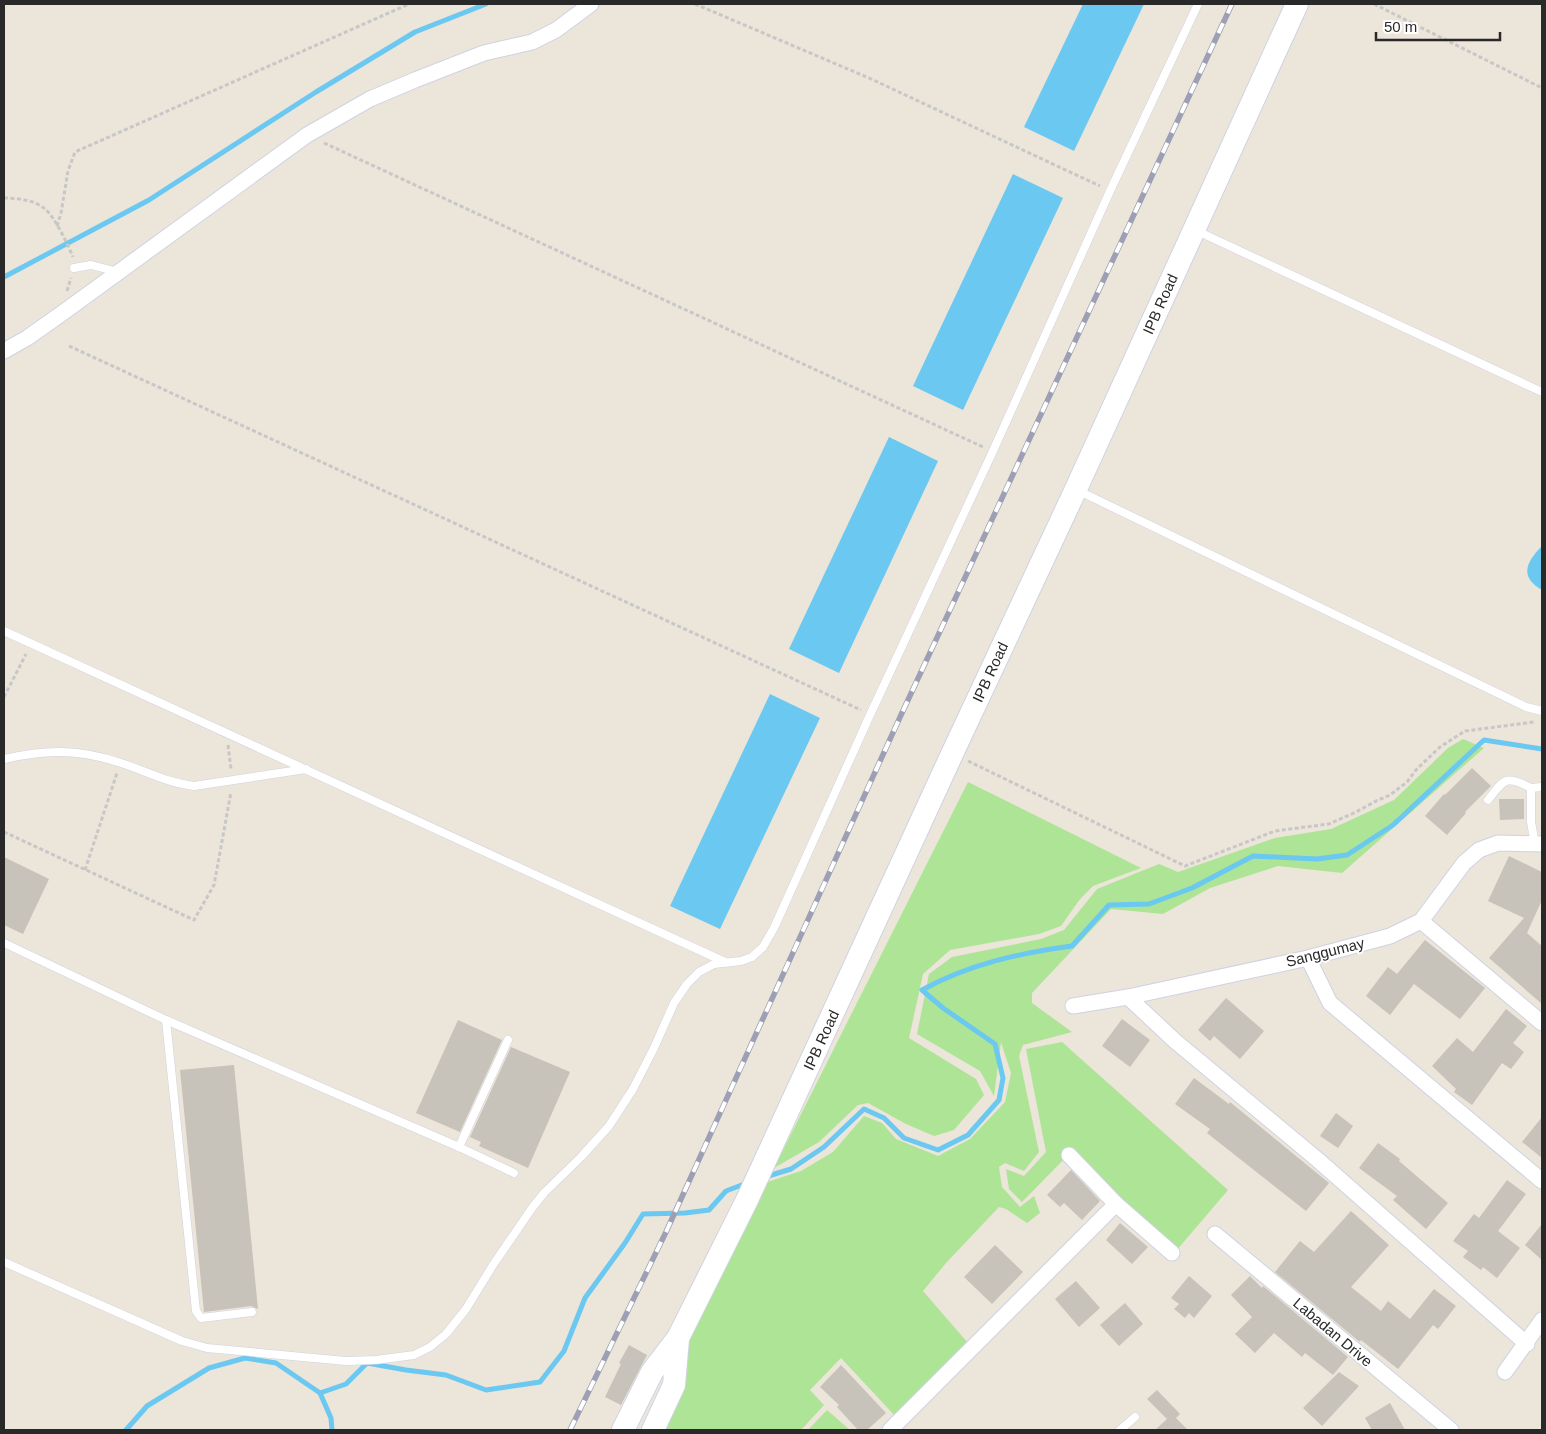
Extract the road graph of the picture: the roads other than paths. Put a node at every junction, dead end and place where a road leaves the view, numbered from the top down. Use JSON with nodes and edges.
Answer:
{"nodes":[{"id":1,"x":590,"y":4,"type":"edge"},
{"id":2,"x":1198,"y":4,"type":"edge"},
{"id":3,"x":1296,"y":4,"type":"edge"},
{"id":4,"x":1194,"y":229,"type":"junction"},
{"id":5,"x":74,"y":264,"type":"road end"},
{"id":6,"x":120,"y":273,"type":"junction"},
{"id":7,"x":4,"y":351,"type":"edge"},
{"id":8,"x":1542,"y":392,"type":"edge"},
{"id":9,"x":1076,"y":489,"type":"junction"},
{"id":10,"x":4,"y":631,"type":"edge"},
{"id":11,"x":1542,"y":711,"type":"edge"},
{"id":12,"x":4,"y":760,"type":"edge"},
{"id":13,"x":306,"y":770,"type":"junction"},
{"id":14,"x":1542,"y":787,"type":"edge"},
{"id":15,"x":1531,"y":788,"type":"junction"},
{"id":16,"x":1488,"y":800,"type":"dead end"},
{"id":17,"x":1539,"y":844,"type":"edge"},
{"id":18,"x":1421,"y":921,"type":"junction"},
{"id":19,"x":4,"y":943,"type":"edge"},
{"id":20,"x":1308,"y":958,"type":"junction"},
{"id":21,"x":725,"y":962,"type":"junction"},
{"id":22,"x":1128,"y":997,"type":"junction"},
{"id":23,"x":1073,"y":1006,"type":"dead end"},
{"id":24,"x":166,"y":1020,"type":"junction"},
{"id":25,"x":1542,"y":1023,"type":"edge"},
{"id":26,"x":508,"y":1040,"type":"dead end"},
{"id":27,"x":459,"y":1147,"type":"junction"},
{"id":28,"x":1069,"y":1155,"type":"dead end"},
{"id":29,"x":514,"y":1172,"type":"dead end"},
{"id":30,"x":1542,"y":1181,"type":"edge"},
{"id":31,"x":1116,"y":1204,"type":"junction"},
{"id":32,"x":1215,"y":1234,"type":"dead end"},
{"id":33,"x":1172,"y":1253,"type":"dead end"},
{"id":34,"x":4,"y":1262,"type":"edge"},
{"id":35,"x":252,"y":1312,"type":"dead end"},
{"id":36,"x":1542,"y":1320,"type":"edge"},
{"id":37,"x":678,"y":1338,"type":"junction"},
{"id":38,"x":1526,"y":1344,"type":"junction"},
{"id":39,"x":1505,"y":1372,"type":"dead end"},
{"id":40,"x":1135,"y":1417,"type":"dead end"},
{"id":41,"x":623,"y":1430,"type":"edge"},
{"id":42,"x":653,"y":1430,"type":"edge"},
{"id":43,"x":890,"y":1430,"type":"edge"},
{"id":44,"x":1120,"y":1430,"type":"edge"},
{"id":45,"x":1451,"y":1430,"type":"edge"}],
"edges":[{"from":1,"to":6,"type":"street"},
{"from":2,"to":21,"type":"lane"},
{"from":3,"to":4,"type":"street","name":"IPB Road"},
{"from":4,"to":8,"type":"lane"},
{"from":4,"to":9,"type":"street","name":"IPB Road"},
{"from":5,"to":6,"type":"lane"},
{"from":6,"to":7,"type":"street"},
{"from":9,"to":11,"type":"lane"},
{"from":9,"to":37,"type":"street","name":"IPB Road"},
{"from":10,"to":13,"type":"lane"},
{"from":12,"to":13,"type":"lane"},
{"from":13,"to":21,"type":"lane"},
{"from":14,"to":15,"type":"lane"},
{"from":15,"to":16,"type":"lane"},
{"from":15,"to":17,"type":"lane"},
{"from":17,"to":18,"type":"street","name":"Sanggumay"},
{"from":18,"to":20,"type":"street","name":"Sanggumay"},
{"from":18,"to":25,"type":"street"},
{"from":19,"to":24,"type":"lane"},
{"from":20,"to":22,"type":"street","name":"Sanggumay"},
{"from":20,"to":30,"type":"street"},
{"from":21,"to":34,"type":"lane"},
{"from":22,"to":23,"type":"street","name":"Sanggumay"},
{"from":22,"to":38,"type":"street"},
{"from":24,"to":27,"type":"lane"},
{"from":24,"to":35,"type":"lane"},
{"from":26,"to":27,"type":"lane"},
{"from":27,"to":29,"type":"lane"},
{"from":28,"to":31,"type":"street"},
{"from":31,"to":33,"type":"street"},
{"from":31,"to":43,"type":"street"},
{"from":32,"to":45,"type":"street","name":"Labadan Drive"},
{"from":36,"to":38,"type":"street"},
{"from":37,"to":41,"type":"street","name":"IPB Road"},
{"from":37,"to":42,"type":"street","name":"IPB Road"},
{"from":38,"to":39,"type":"street"},
{"from":40,"to":44,"type":"lane"}]}
